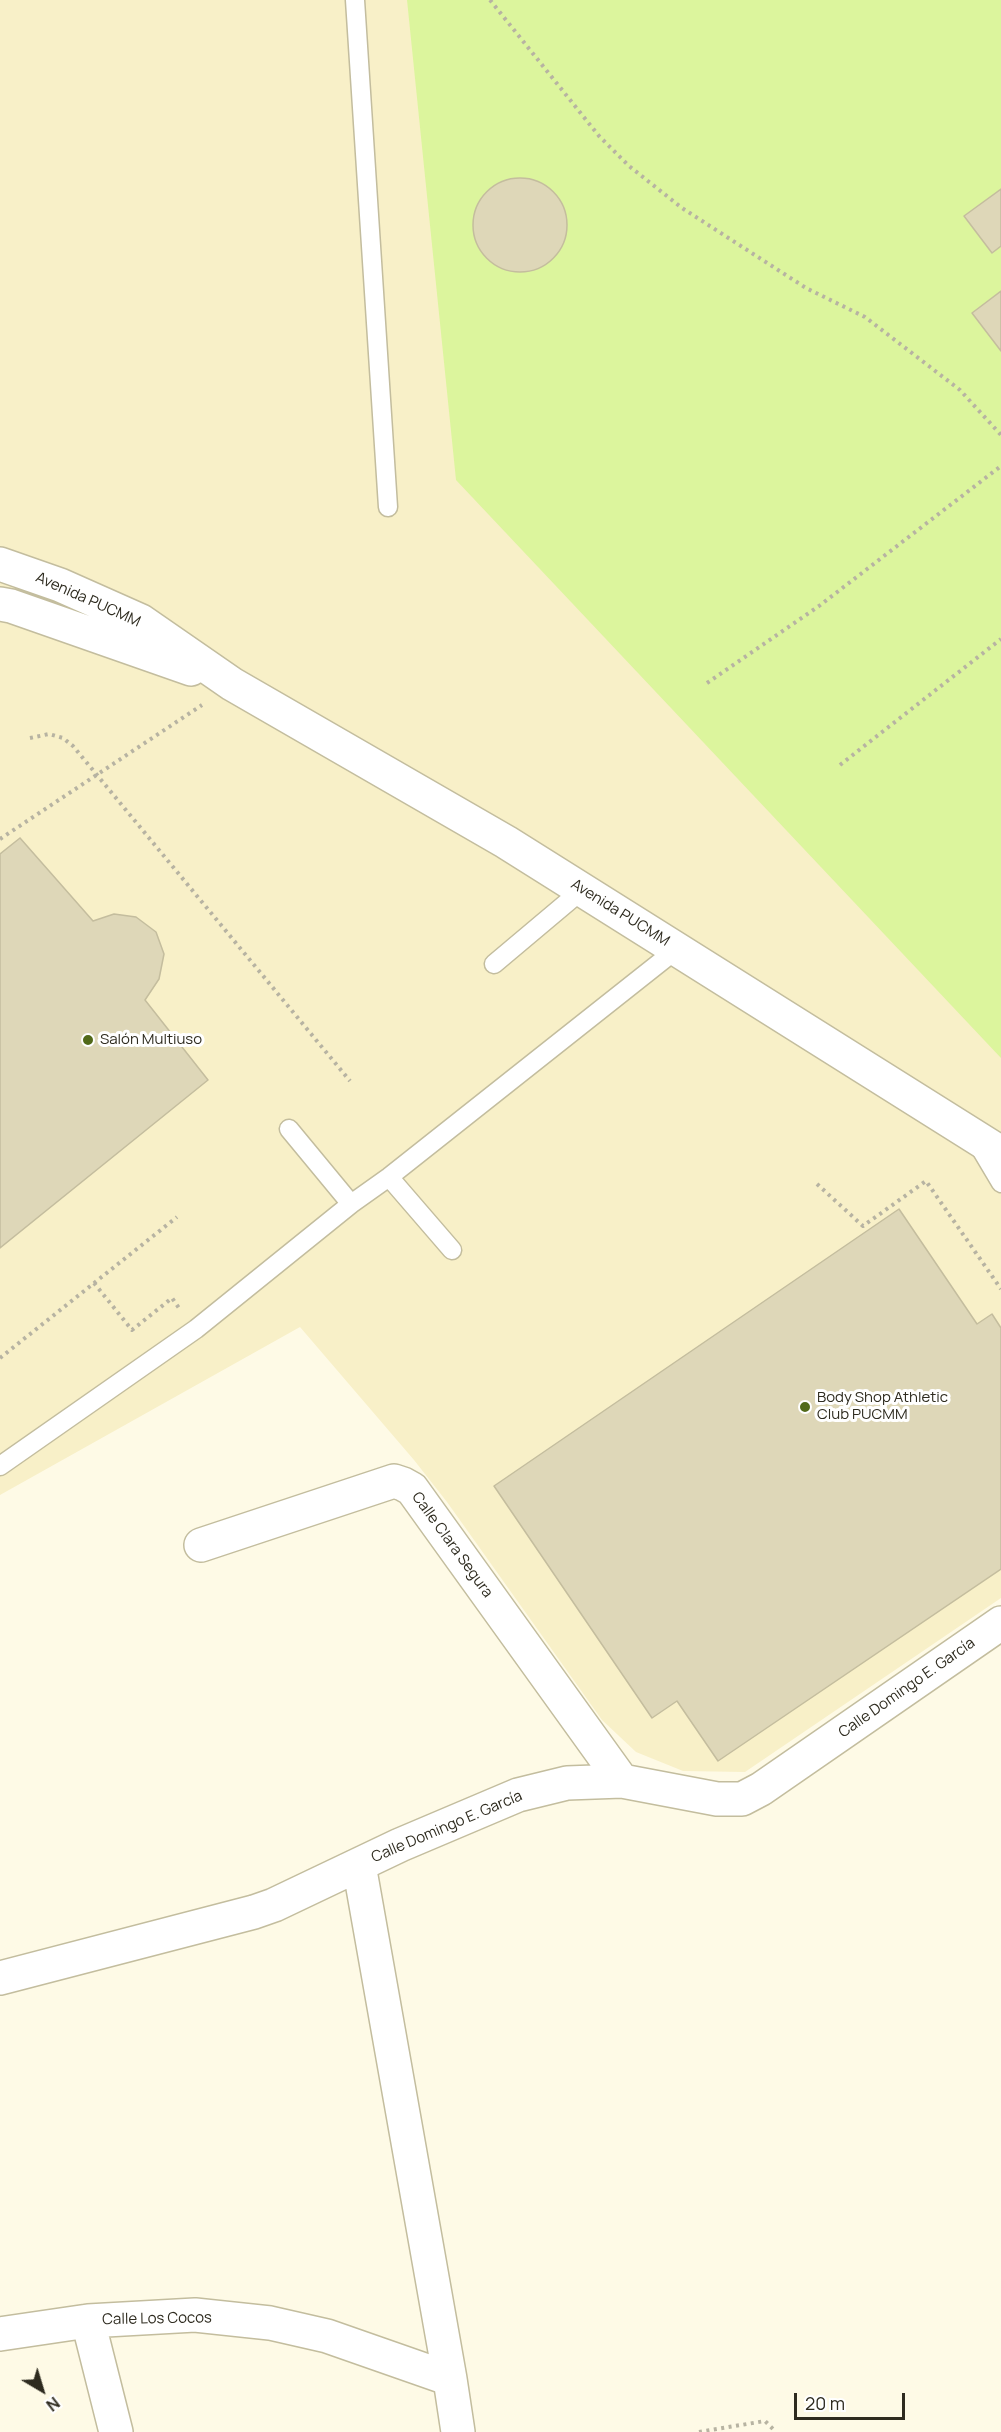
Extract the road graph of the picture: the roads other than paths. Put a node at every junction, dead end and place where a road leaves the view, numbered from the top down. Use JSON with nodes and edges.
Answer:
{"nodes":[{"id":1,"x":356,"y":0,"type":"edge"},
{"id":2,"x":388,"y":507,"type":"dead end"},
{"id":3,"x":0,"y":564,"type":"edge"},
{"id":4,"x":0,"y":604,"type":"edge"},
{"id":5,"x":232,"y":684,"type":"junction"},
{"id":6,"x":582,"y":890,"type":"junction"},
{"id":7,"x":677,"y":949,"type":"junction"},
{"id":8,"x":494,"y":964,"type":"dead end"},
{"id":9,"x":289,"y":1129,"type":"dead end"},
{"id":10,"x":972,"y":1134,"type":"junction"},
{"id":11,"x":1001,"y":1153,"type":"edge"},
{"id":12,"x":389,"y":1177,"type":"junction"},
{"id":13,"x":1001,"y":1183,"type":"edge"},
{"id":14,"x":351,"y":1204,"type":"junction"},
{"id":15,"x":452,"y":1250,"type":"dead end"},
{"id":16,"x":0,"y":1466,"type":"edge"},
{"id":17,"x":201,"y":1545,"type":"dead end"},
{"id":18,"x":1001,"y":1623,"type":"edge"},
{"id":19,"x":622,"y":1781,"type":"junction"},
{"id":20,"x":359,"y":1865,"type":"junction"},
{"id":21,"x":0,"y":1978,"type":"edge"},
{"id":22,"x":88,"y":2321,"type":"junction"},
{"id":23,"x":0,"y":2334,"type":"edge"},
{"id":24,"x":450,"y":2379,"type":"junction"},
{"id":25,"x":116,"y":2432,"type":"edge"},
{"id":26,"x":458,"y":2432,"type":"edge"}],
"edges":[{"from":1,"to":2,"type":"lane"},
{"from":3,"to":5,"type":"street","name":"Avenida PUCMM"},
{"from":4,"to":5,"type":"street","name":"Avenida PUCMM"},
{"from":5,"to":6,"type":"street","name":"Avenida PUCMM"},
{"from":6,"to":7,"type":"street","name":"Avenida PUCMM"},
{"from":6,"to":8,"type":"lane"},
{"from":7,"to":10,"type":"street","name":"Avenida PUCMM"},
{"from":7,"to":12,"type":"lane"},
{"from":9,"to":14,"type":"lane"},
{"from":10,"to":11,"type":"street","name":"Avenida PUCMM"},
{"from":10,"to":13,"type":"lane"},
{"from":12,"to":14,"type":"lane"},
{"from":12,"to":15,"type":"lane"},
{"from":14,"to":16,"type":"lane"},
{"from":17,"to":19,"type":"street","name":"Calle Clara Segura"},
{"from":18,"to":19,"type":"street","name":"Calle Domingo E. García"},
{"from":19,"to":20,"type":"street","name":"Calle Domingo E. García"},
{"from":20,"to":21,"type":"street","name":"Calle Domingo E. García"},
{"from":20,"to":24,"type":"street"},
{"from":22,"to":23,"type":"street","name":"Calle Los Cocos"},
{"from":22,"to":24,"type":"street","name":"Calle Los Cocos"},
{"from":22,"to":25,"type":"street"},
{"from":24,"to":26,"type":"street"}]}
